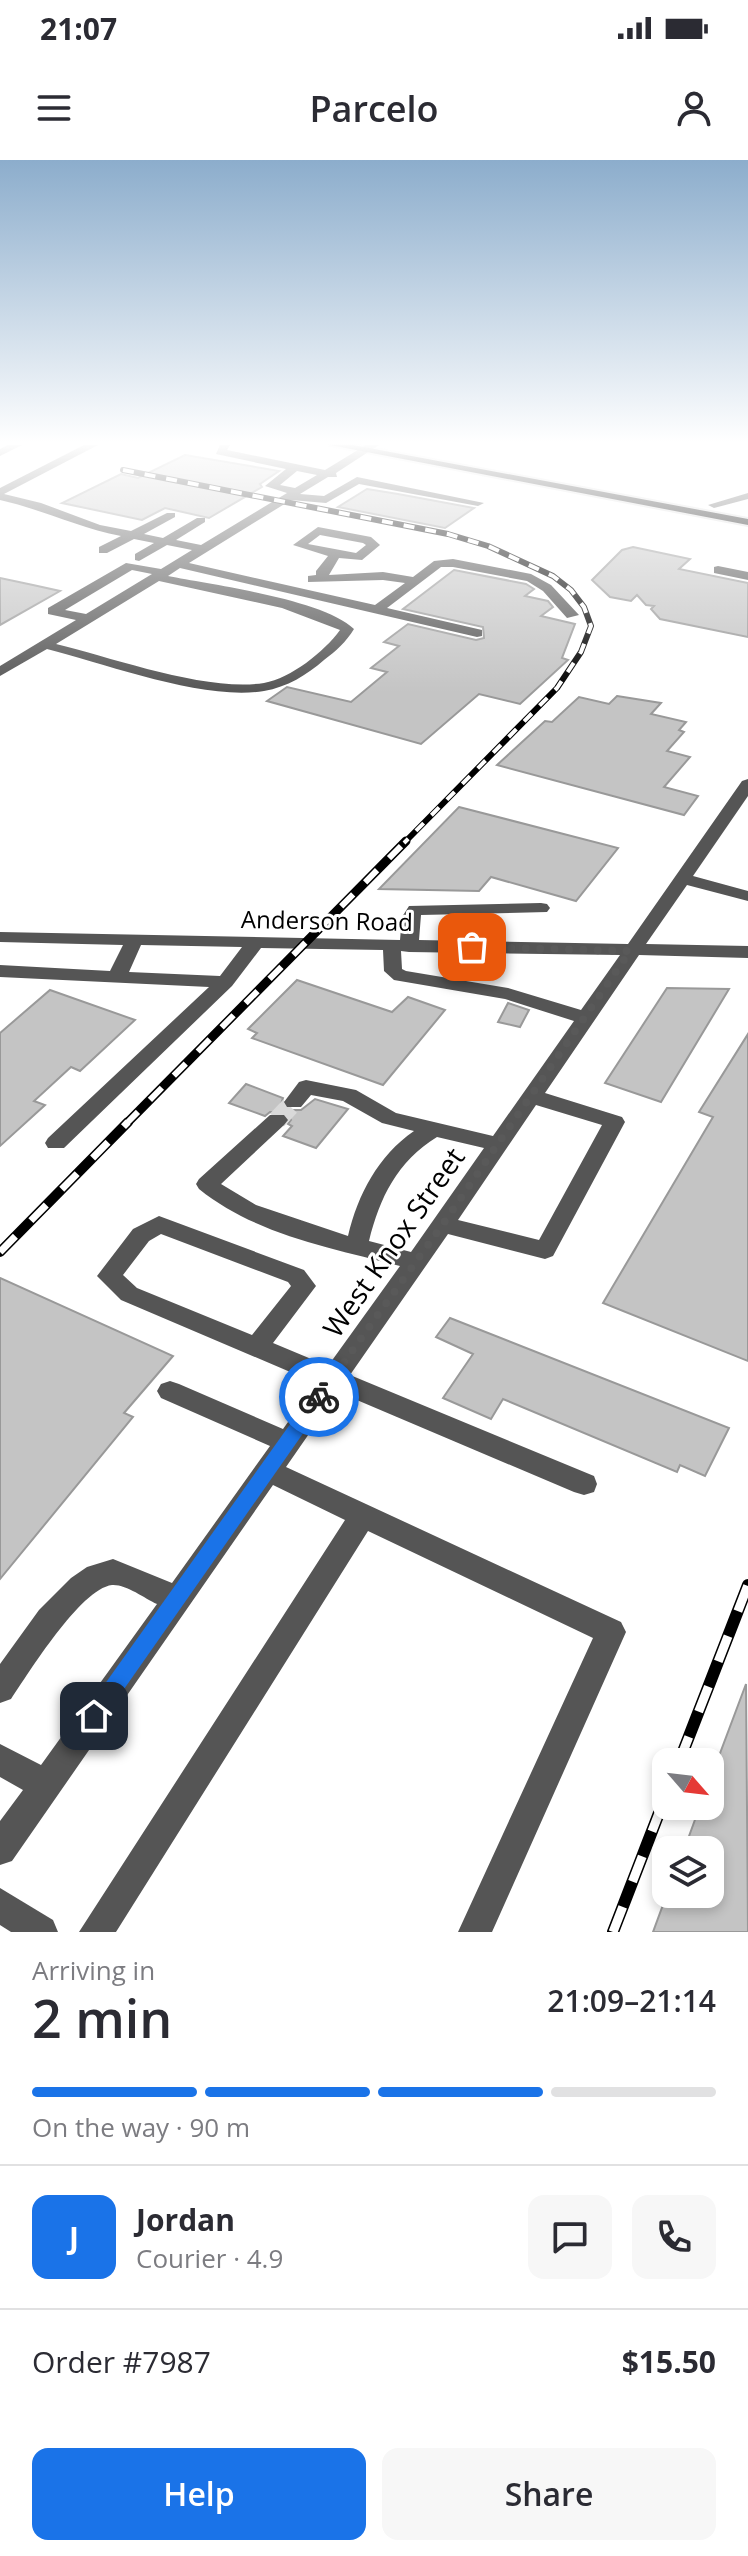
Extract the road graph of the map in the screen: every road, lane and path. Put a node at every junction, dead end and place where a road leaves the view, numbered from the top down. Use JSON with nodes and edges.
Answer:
{"nodes":[{"id":1,"x":96,"y":528,"type":"edge"},
{"id":2,"x":146,"y":528,"type":"edge"},
{"id":3,"x":187,"y":528,"type":"edge"},
{"id":4,"x":239,"y":528,"type":"edge"},
{"id":5,"x":131,"y":535,"type":"junction"},
{"id":6,"x":164,"y":541,"type":"junction"},
{"id":7,"x":203,"y":549,"type":"junction"},
{"id":8,"x":103,"y":550,"type":"dead end"},
{"id":9,"x":336,"y":554,"type":"junction"},
{"id":10,"x":139,"y":557,"type":"dead end"},
{"id":11,"x":179,"y":564,"type":"junction"},
{"id":12,"x":718,"y":570,"type":"dead end"},
{"id":13,"x":160,"y":575,"type":"junction"},
{"id":14,"x":748,"y":576,"type":"edge"},
{"id":15,"x":323,"y":578,"type":"junction"},
{"id":16,"x":415,"y":581,"type":"junction"},
{"id":17,"x":260,"y":582,"type":"junction"},
{"id":18,"x":377,"y":610,"type":"junction"},
{"id":19,"x":572,"y":615,"type":"dead end"},
{"id":20,"x":88,"y":619,"type":"junction"},
{"id":21,"x":477,"y":633,"type":"dead end"},
{"id":22,"x":45,"y":645,"type":"junction"},
{"id":23,"x":0,"y":672,"type":"edge"},
{"id":24,"x":748,"y":784,"type":"edge"},
{"id":25,"x":682,"y":878,"type":"junction"},
{"id":26,"x":748,"y":896,"type":"edge"},
{"id":27,"x":541,"y":908,"type":"dead end"},
{"id":28,"x":0,"y":937,"type":"edge"},
{"id":29,"x":134,"y":940,"type":"junction"},
{"id":30,"x":256,"y":942,"type":"junction"},
{"id":31,"x":400,"y":946,"type":"junction"},
{"id":32,"x":630,"y":951,"type":"junction"},
{"id":33,"x":748,"y":952,"type":"edge"},
{"id":34,"x":0,"y":971,"type":"edge"},
{"id":35,"x":117,"y":977,"type":"junction"},
{"id":36,"x":225,"y":982,"type":"junction"},
{"id":37,"x":585,"y":1018,"type":"junction"},
{"id":38,"x":531,"y":1096,"type":"junction"},
{"id":39,"x":294,"y":1102,"type":"tunnel mouth"},
{"id":40,"x":277,"y":1120,"type":"tunnel mouth"},
{"id":41,"x":435,"y":1128,"type":"junction"},
{"id":42,"x":56,"y":1143,"type":"dead end"},
{"id":43,"x":498,"y":1144,"type":"junction"},
{"id":44,"x":443,"y":1224,"type":"junction"},
{"id":45,"x":357,"y":1245,"type":"junction"},
{"id":46,"x":416,"y":1262,"type":"junction"},
{"id":47,"x":256,"y":1347,"type":"junction"},
{"id":48,"x":331,"y":1381,"type":"junction"},
{"id":49,"x":170,"y":1391,"type":"dead end"},
{"id":50,"x":287,"y":1442,"type":"junction"},
{"id":51,"x":267,"y":1470,"type":"junction"},
{"id":52,"x":584,"y":1484,"type":"dead end"},
{"id":53,"x":363,"y":1515,"type":"junction"},
{"id":54,"x":175,"y":1599,"type":"junction"},
{"id":55,"x":0,"y":1689,"type":"edge"},
{"id":56,"x":0,"y":1760,"type":"edge"},
{"id":57,"x":45,"y":1785,"type":"junction"},
{"id":58,"x":0,"y":1849,"type":"edge"},
{"id":59,"x":0,"y":1905,"type":"edge"},
{"id":60,"x":41,"y":1932,"type":"edge"},
{"id":61,"x":96,"y":1932,"type":"edge"},
{"id":62,"x":475,"y":1932,"type":"edge"}],
"edges":[{"from":1,"to":5,"type":"street"},
{"from":2,"to":5,"type":"street"},
{"from":3,"to":6,"type":"street"},
{"from":4,"to":7,"type":"street"},
{"from":5,"to":6,"type":"street"},
{"from":5,"to":8,"type":"street"},
{"from":6,"to":7,"type":"street"},
{"from":6,"to":10,"type":"street"},
{"from":7,"to":11,"type":"street"},
{"from":9,"to":9,"type":"street"},
{"from":9,"to":15,"type":"street"},
{"from":11,"to":13,"type":"street"},
{"from":11,"to":17,"type":"street"},
{"from":12,"to":14,"type":"street"},
{"from":13,"to":20,"type":"street"},
{"from":13,"to":20,"type":"street"},
{"from":13,"to":22,"type":"street"},
{"from":15,"to":16,"type":"street"},
{"from":15,"to":17,"type":"street"},
{"from":16,"to":18,"type":"street"},
{"from":16,"to":19,"type":"street"},
{"from":17,"to":18,"type":"street"},
{"from":18,"to":21,"type":"street"},
{"from":20,"to":22,"type":"street"},
{"from":22,"to":23,"type":"street"},
{"from":24,"to":25,"type":"street","name":"West Knox Street"},
{"from":25,"to":26,"type":"street"},
{"from":25,"to":32,"type":"street","name":"West Knox Street"},
{"from":27,"to":31,"type":"street"},
{"from":28,"to":29,"type":"street","name":"Anderson Road"},
{"from":29,"to":30,"type":"street","name":"Anderson Road"},
{"from":29,"to":35,"type":"street"},
{"from":30,"to":31,"type":"street","name":"Anderson Road"},
{"from":30,"to":36,"type":"street"},
{"from":31,"to":32,"type":"street","name":"Anderson Road"},
{"from":31,"to":37,"type":"street"},
{"from":32,"to":33,"type":"street","name":"Anderson Road"},
{"from":32,"to":37,"type":"street","name":"West Knox Street"},
{"from":34,"to":35,"type":"street"},
{"from":35,"to":36,"type":"street"},
{"from":36,"to":42,"type":"street"},
{"from":37,"to":38,"type":"street","name":"West Knox Street"},
{"from":38,"to":43,"type":"street","name":"West Knox Street"},
{"from":38,"to":44,"type":"street"},
{"from":39,"to":41,"type":"street"},
{"from":40,"to":45,"type":"street"},
{"from":41,"to":43,"type":"street"},
{"from":41,"to":45,"type":"street"},
{"from":43,"to":44,"type":"street","name":"West Knox Street"},
{"from":44,"to":46,"type":"street","name":"West Knox Street"},
{"from":45,"to":46,"type":"street"},
{"from":46,"to":48,"type":"street","name":"West Knox Street"},
{"from":47,"to":47,"type":"street"},
{"from":47,"to":48,"type":"street"},
{"from":48,"to":50,"type":"street","name":"West Knox Street"},
{"from":48,"to":52,"type":"street"},
{"from":49,"to":50,"type":"street"},
{"from":50,"to":51,"type":"street","name":"West Knox Street"},
{"from":51,"to":53,"type":"street"},
{"from":51,"to":54,"type":"street","name":"West Knox Street"},
{"from":53,"to":61,"type":"street"},
{"from":53,"to":62,"type":"street"},
{"from":54,"to":55,"type":"street"},
{"from":54,"to":57,"type":"street","name":"West Knox Street"},
{"from":56,"to":57,"type":"street"},
{"from":57,"to":58,"type":"street","name":"West Knox Street"},
{"from":59,"to":60,"type":"street"}]}
